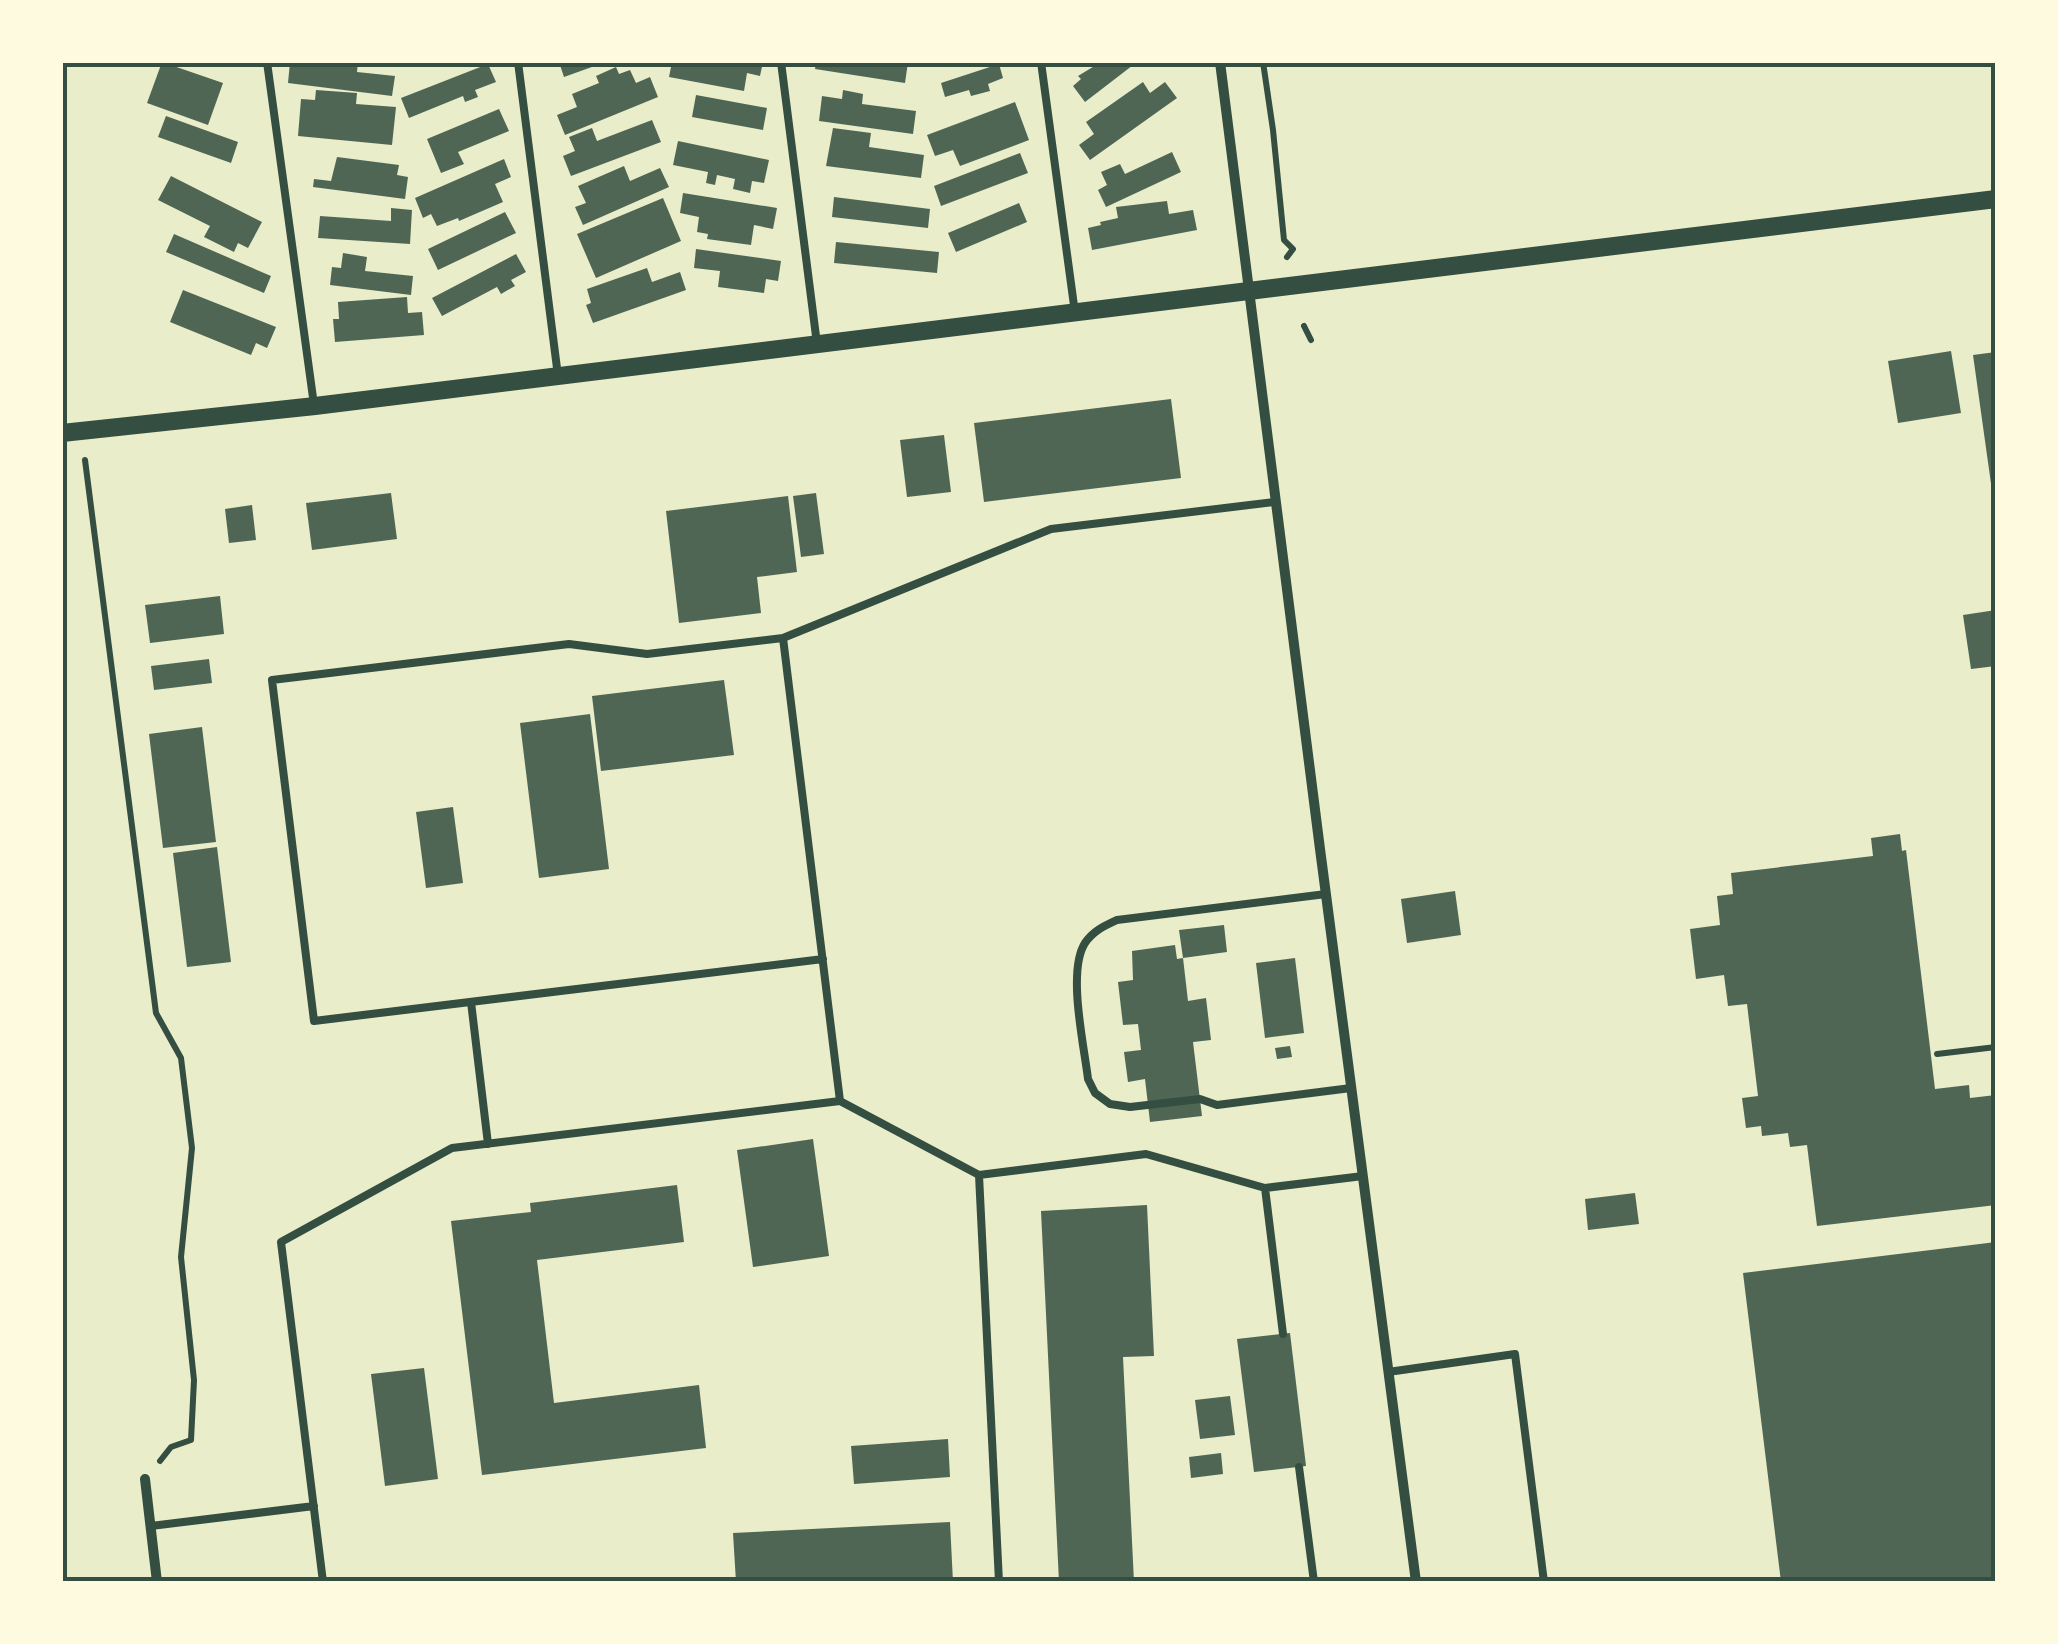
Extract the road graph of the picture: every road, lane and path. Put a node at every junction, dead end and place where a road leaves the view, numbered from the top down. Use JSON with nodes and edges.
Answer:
{"nodes":[{"id":1,"x":266,"y":62,"type":"edge"},
{"id":2,"x":518,"y":62,"type":"edge"},
{"id":3,"x":781,"y":62,"type":"edge"},
{"id":4,"x":1041,"y":62,"type":"edge"},
{"id":5,"x":1220,"y":62,"type":"edge"},
{"id":6,"x":1264,"y":62,"type":"edge"},
{"id":7,"x":1996,"y":199,"type":"edge"},
{"id":8,"x":1293,"y":249,"type":"dead end"},
{"id":9,"x":1247,"y":292,"type":"junction"},
{"id":10,"x":1076,"y":312,"type":"junction"},
{"id":11,"x":1304,"y":326,"type":"dead end"},
{"id":12,"x":1311,"y":340,"type":"dead end"},
{"id":13,"x":817,"y":344,"type":"junction"},
{"id":14,"x":558,"y":376,"type":"junction"},
{"id":15,"x":314,"y":406,"type":"junction"},
{"id":16,"x":62,"y":433,"type":"edge"},
{"id":17,"x":85,"y":461,"type":"dead end"},
{"id":18,"x":1274,"y":502,"type":"junction"},
{"id":19,"x":783,"y":638,"type":"junction"},
{"id":20,"x":1326,"y":894,"type":"junction"},
{"id":21,"x":822,"y":959,"type":"junction"},
{"id":22,"x":471,"y":1002,"type":"junction"},
{"id":23,"x":1996,"y":1047,"type":"edge"},
{"id":24,"x":1938,"y":1054,"type":"dead end"},
{"id":25,"x":1351,"y":1088,"type":"junction"},
{"id":26,"x":840,"y":1101,"type":"junction"},
{"id":27,"x":488,"y":1144,"type":"junction"},
{"id":28,"x":978,"y":1175,"type":"junction"},
{"id":29,"x":1363,"y":1176,"type":"junction"},
{"id":30,"x":1265,"y":1188,"type":"junction"},
{"id":31,"x":1283,"y":1334,"type":"dead end"},
{"id":32,"x":1388,"y":1372,"type":"junction"},
{"id":33,"x":171,"y":1447,"type":"dead end"},
{"id":34,"x":1300,"y":1467,"type":"dead end"},
{"id":35,"x":145,"y":1479,"type":"dead end"},
{"id":36,"x":314,"y":1506,"type":"junction"},
{"id":37,"x":150,"y":1526,"type":"junction"},
{"id":38,"x":158,"y":1582,"type":"edge"},
{"id":39,"x":323,"y":1582,"type":"edge"},
{"id":40,"x":999,"y":1582,"type":"edge"},
{"id":41,"x":1314,"y":1582,"type":"edge"},
{"id":42,"x":1416,"y":1582,"type":"edge"},
{"id":43,"x":1544,"y":1582,"type":"edge"}],
"edges":[{"from":1,"to":15,"type":"lane"},
{"from":2,"to":14,"type":"lane"},
{"from":3,"to":13,"type":"lane"},
{"from":4,"to":10,"type":"lane"},
{"from":5,"to":9,"type":"street"},
{"from":6,"to":8,"type":"path"},
{"from":7,"to":9,"type":"street"},
{"from":9,"to":10,"type":"street"},
{"from":9,"to":18,"type":"street"},
{"from":10,"to":13,"type":"street"},
{"from":11,"to":12,"type":"path"},
{"from":13,"to":14,"type":"street"},
{"from":14,"to":15,"type":"street"},
{"from":15,"to":16,"type":"street"},
{"from":17,"to":33,"type":"path"},
{"from":18,"to":19,"type":"lane"},
{"from":18,"to":20,"type":"street"},
{"from":19,"to":21,"type":"lane"},
{"from":19,"to":22,"type":"lane"},
{"from":20,"to":25,"type":"street"},
{"from":20,"to":25,"type":"lane"},
{"from":21,"to":22,"type":"lane"},
{"from":21,"to":26,"type":"lane"},
{"from":22,"to":27,"type":"lane"},
{"from":23,"to":24,"type":"path"},
{"from":25,"to":29,"type":"street"},
{"from":26,"to":27,"type":"lane"},
{"from":26,"to":28,"type":"lane"},
{"from":27,"to":36,"type":"lane"},
{"from":28,"to":30,"type":"lane"},
{"from":28,"to":40,"type":"lane"},
{"from":29,"to":30,"type":"lane"},
{"from":29,"to":32,"type":"street"},
{"from":30,"to":31,"type":"lane"},
{"from":32,"to":42,"type":"street"},
{"from":32,"to":43,"type":"lane"},
{"from":34,"to":41,"type":"lane"},
{"from":35,"to":37,"type":"street"},
{"from":36,"to":37,"type":"lane"},
{"from":36,"to":39,"type":"lane"},
{"from":37,"to":38,"type":"street"}]}
